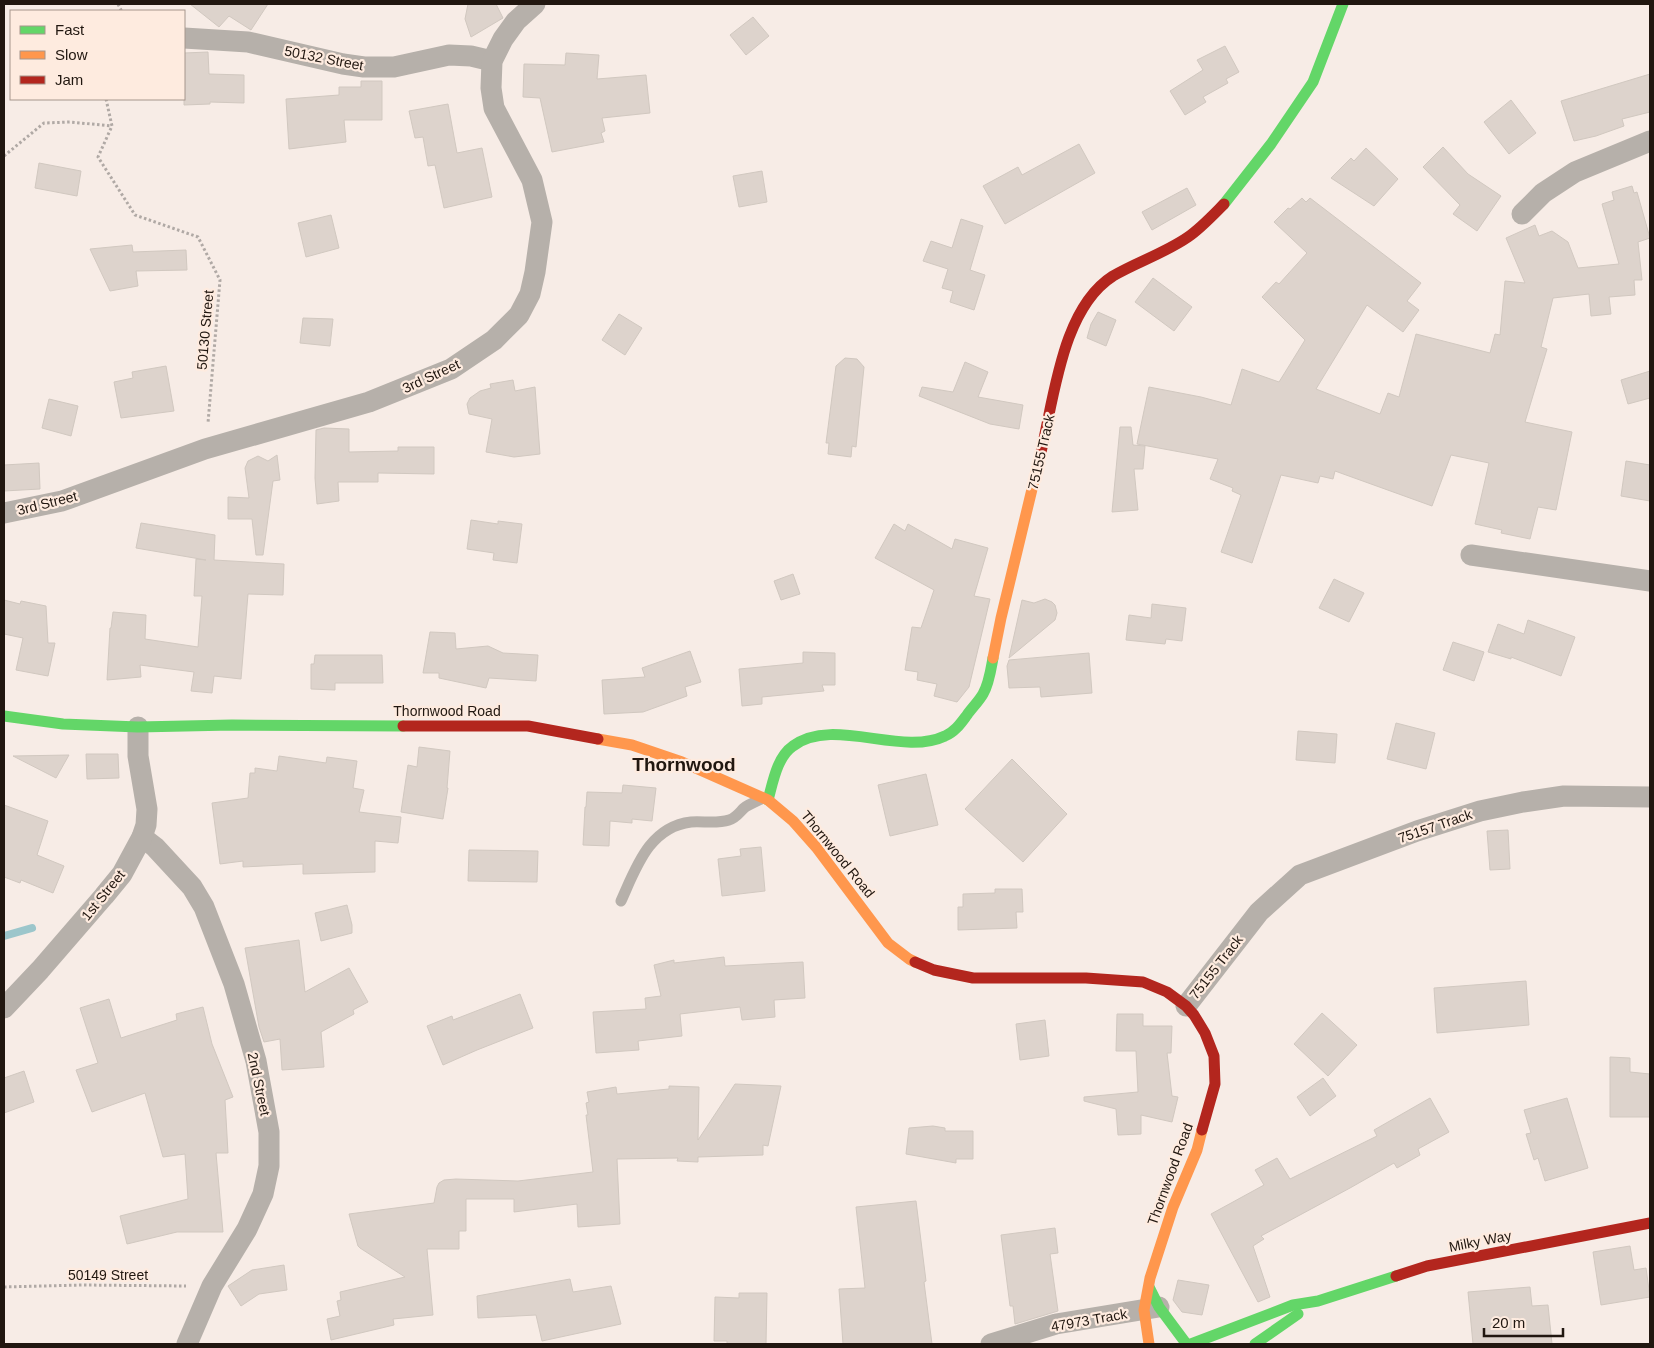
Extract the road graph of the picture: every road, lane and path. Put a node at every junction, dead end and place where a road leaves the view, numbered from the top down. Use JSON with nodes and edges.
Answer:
{"nodes":[{"id":1,"x":535,"y":4,"type":"edge"},
{"id":2,"x":1343,"y":4,"type":"edge"},
{"id":3,"x":185,"y":38,"type":"edge"},
{"id":4,"x":492,"y":62,"type":"junction"},
{"id":5,"x":106,"y":100,"type":"edge"},
{"id":6,"x":112,"y":126,"type":"junction"},
{"id":7,"x":1650,"y":141,"type":"edge"},
{"id":8,"x":4,"y":155,"type":"edge"},
{"id":9,"x":1522,"y":214,"type":"dead end"},
{"id":10,"x":206,"y":449,"type":"junction"},
{"id":11,"x":4,"y":513,"type":"edge"},
{"id":12,"x":1471,"y":555,"type":"dead end"},
{"id":13,"x":1650,"y":581,"type":"edge"},
{"id":14,"x":4,"y":716,"type":"edge"},
{"id":15,"x":138,"y":728,"type":"junction"},
{"id":16,"x":1650,"y":797,"type":"edge"},
{"id":17,"x":765,"y":799,"type":"junction"},
{"id":18,"x":142,"y":837,"type":"junction"},
{"id":19,"x":621,"y":901,"type":"dead end"},
{"id":20,"x":1247,"y":928,"type":"joint"},
{"id":21,"x":1186,"y":1006,"type":"junction"},
{"id":22,"x":4,"y":1008,"type":"edge"},
{"id":23,"x":1650,"y":1223,"type":"edge"},
{"id":24,"x":212,"y":1286,"type":"junction"},
{"id":25,"x":4,"y":1287,"type":"edge"},
{"id":26,"x":1318,"y":1301,"type":"junction"},
{"id":27,"x":1152,"y":1308,"type":"junction"},
{"id":28,"x":1185,"y":1343,"type":"edge"},
{"id":29,"x":187,"y":1344,"type":"edge"},
{"id":30,"x":990,"y":1344,"type":"edge"},
{"id":31,"x":1149,"y":1344,"type":"edge"},
{"id":32,"x":1255,"y":1344,"type":"edge"}],
"edges":[{"from":1,"to":4,"type":"street","name":"3rd Street"},
{"from":2,"to":17,"type":"street","name":"75155 Track"},
{"from":3,"to":4,"type":"street","name":"50132 Street"},
{"from":4,"to":10,"type":"street","name":"3rd Street"},
{"from":5,"to":6,"type":"path"},
{"from":6,"to":8,"type":"path"},
{"from":6,"to":10,"type":"path","name":"50130 Street"},
{"from":7,"to":9,"type":"street"},
{"from":10,"to":11,"type":"street","name":"3rd Street"},
{"from":12,"to":13,"type":"street"},
{"from":14,"to":15,"type":"street","name":"Thornwood Road"},
{"from":15,"to":17,"type":"street","name":"Thornwood Road"},
{"from":15,"to":18,"type":"street","name":"1st Street"},
{"from":16,"to":20,"type":"street","name":"75157 Track"},
{"from":17,"to":19,"type":"lane"},
{"from":17,"to":21,"type":"street","name":"Thornwood Road"},
{"from":18,"to":22,"type":"street","name":"1st Street"},
{"from":18,"to":24,"type":"street","name":"2nd Street"},
{"from":20,"to":21,"type":"street","name":"75155 Track"},
{"from":21,"to":27,"type":"street","name":"Thornwood Road"},
{"from":23,"to":26,"type":"street","name":"Milky Way"},
{"from":24,"to":25,"type":"path","name":"50149 Street"},
{"from":24,"to":29,"type":"street","name":"2nd Street"},
{"from":26,"to":28,"type":"street","name":"Milky Way"},
{"from":26,"to":32,"type":"street","name":"Milky Way"},
{"from":27,"to":28,"type":"street","name":"Thornwood Road"},
{"from":27,"to":30,"type":"street","name":"47973 Track"},
{"from":27,"to":31,"type":"street","name":"Thornwood Road"}]}
